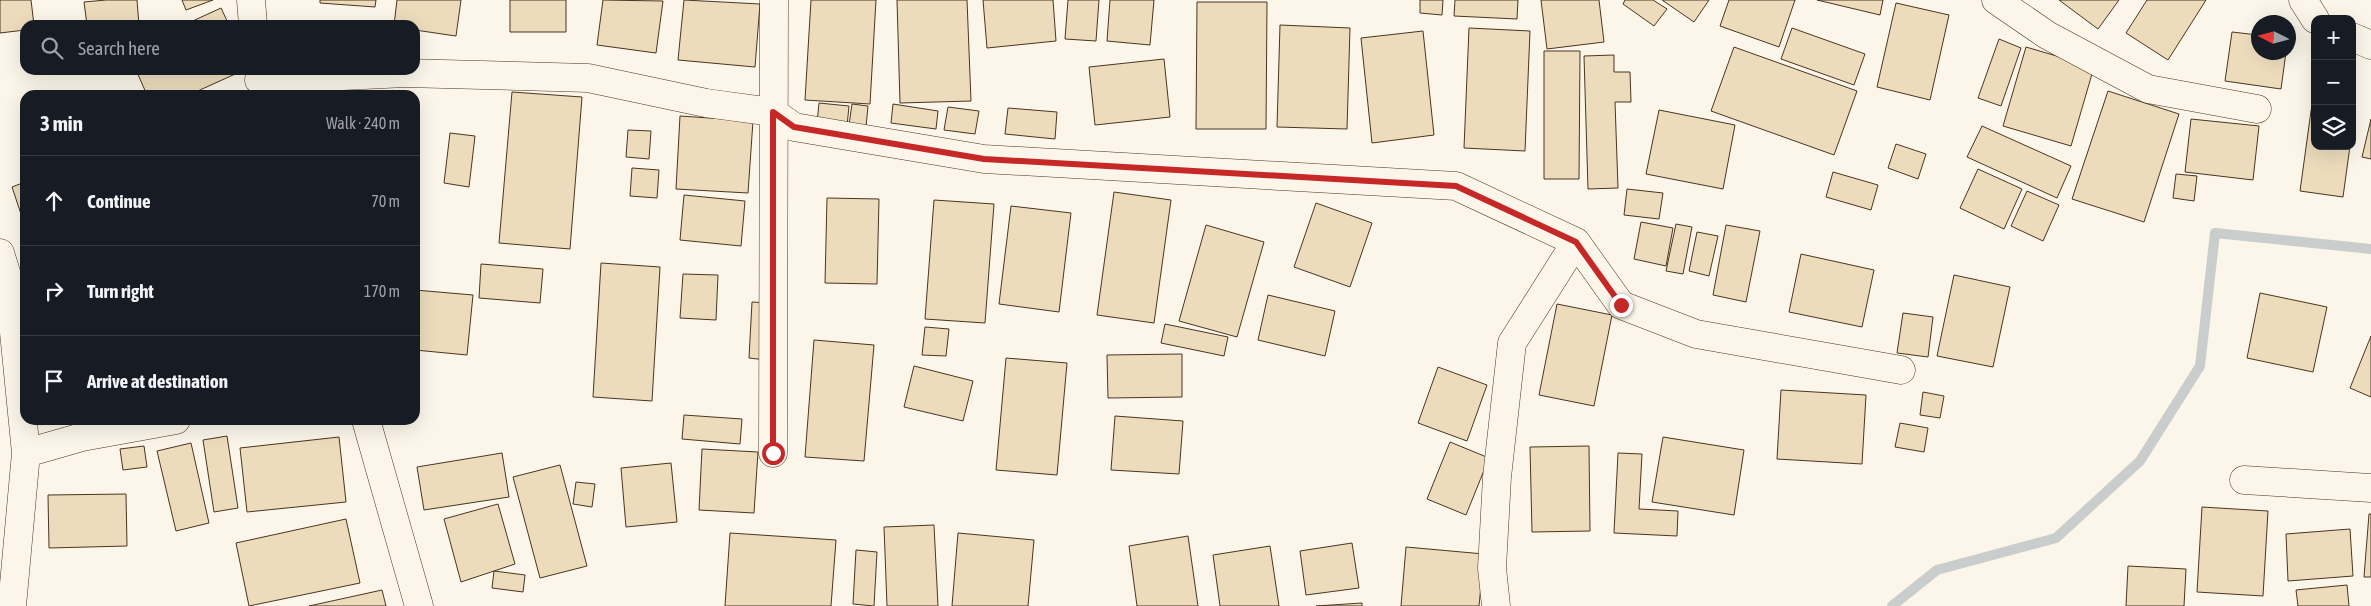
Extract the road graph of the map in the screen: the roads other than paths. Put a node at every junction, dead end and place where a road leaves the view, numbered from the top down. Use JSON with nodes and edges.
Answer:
{"nodes":[{"id":1,"x":251,"y":0,"type":"edge"},
{"id":2,"x":774,"y":0,"type":"edge"},
{"id":3,"x":1996,"y":0,"type":"edge"},
{"id":4,"x":2303,"y":0,"type":"edge"},
{"id":5,"x":2312,"y":15,"type":"edge"},
{"id":6,"x":253,"y":20,"type":"edge"},
{"id":7,"x":2356,"y":39,"type":"edge"},
{"id":8,"x":2371,"y":45,"type":"edge"},
{"id":9,"x":420,"y":73,"type":"edge"},
{"id":10,"x":372,"y":75,"type":"edge"},
{"id":11,"x":260,"y":82,"type":"edge"},
{"id":12,"x":2256,"y":109,"type":"dead end"},
{"id":13,"x":773,"y":112,"type":"junction"},
{"id":14,"x":1576,"y":242,"type":"junction"},
{"id":15,"x":0,"y":253,"type":"edge"},
{"id":16,"x":1901,"y":370,"type":"dead end"},
{"id":17,"x":20,"y":389,"type":"edge"},
{"id":18,"x":23,"y":425,"type":"edge"},
{"id":19,"x":148,"y":425,"type":"edge"},
{"id":20,"x":367,"y":425,"type":"edge"},
{"id":21,"x":26,"y":453,"type":"junction"},
{"id":22,"x":773,"y":453,"type":"dead end"},
{"id":23,"x":2244,"y":480,"type":"dead end"},
{"id":24,"x":2371,"y":488,"type":"edge"},
{"id":25,"x":12,"y":606,"type":"edge"},
{"id":26,"x":419,"y":606,"type":"edge"},
{"id":27,"x":1496,"y":606,"type":"edge"}],
"edges":[{"from":1,"to":6,"type":"street"},
{"from":2,"to":13,"type":"street"},
{"from":3,"to":12,"type":"street"},
{"from":4,"to":5,"type":"street"},
{"from":7,"to":8,"type":"street"},
{"from":9,"to":13,"type":"street"},
{"from":10,"to":11,"type":"street"},
{"from":13,"to":14,"type":"street"},
{"from":13,"to":22,"type":"street"},
{"from":14,"to":16,"type":"street"},
{"from":14,"to":27,"type":"street"},
{"from":15,"to":17,"type":"street"},
{"from":18,"to":21,"type":"street"},
{"from":19,"to":21,"type":"street"},
{"from":20,"to":26,"type":"street"},
{"from":21,"to":25,"type":"street"},
{"from":23,"to":24,"type":"street"}]}
